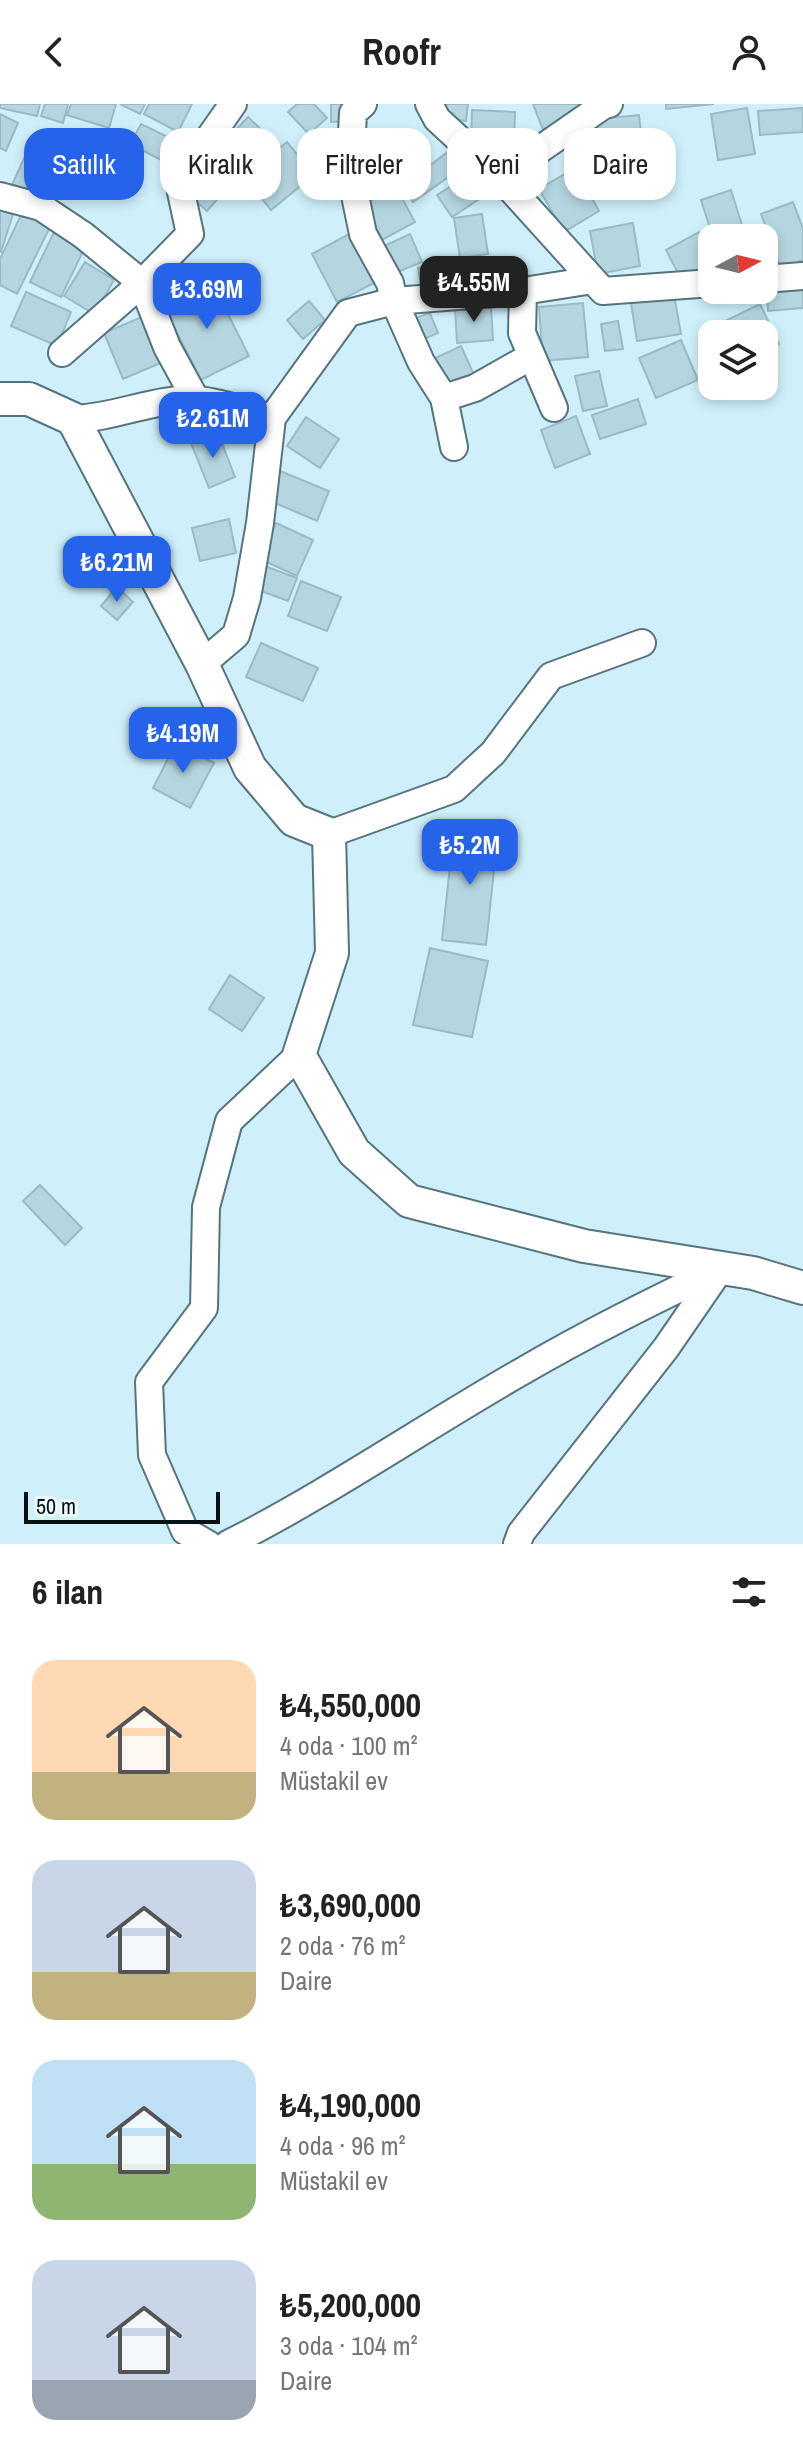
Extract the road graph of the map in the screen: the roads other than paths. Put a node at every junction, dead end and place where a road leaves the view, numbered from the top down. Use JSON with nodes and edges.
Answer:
{"nodes":[{"id":1,"x":233,"y":104,"type":"edge"},
{"id":2,"x":363,"y":104,"type":"edge"},
{"id":3,"x":429,"y":104,"type":"edge"},
{"id":4,"x":609,"y":104,"type":"edge"},
{"id":5,"x":447,"y":128,"type":"edge"},
{"id":6,"x":548,"y":144,"type":"edge"},
{"id":7,"x":0,"y":196,"type":"edge"},
{"id":8,"x":521,"y":200,"type":"edge"},
{"id":9,"x":803,"y":276,"type":"edge"},
{"id":10,"x":778,"y":278,"type":"edge"},
{"id":11,"x":593,"y":280,"type":"junction"},
{"id":12,"x":142,"y":283,"type":"junction"},
{"id":13,"x":698,"y":284,"type":"edge"},
{"id":14,"x":523,"y":291,"type":"junction"},
{"id":15,"x":394,"y":301,"type":"junction"},
{"id":16,"x":62,"y":353,"type":"dead end"},
{"id":17,"x":530,"y":357,"type":"junction"},
{"id":18,"x":444,"y":398,"type":"junction"},
{"id":19,"x":0,"y":399,"type":"edge"},
{"id":20,"x":197,"y":402,"type":"junction"},
{"id":21,"x":554,"y":408,"type":"dead end"},
{"id":22,"x":272,"y":418,"type":"junction"},
{"id":23,"x":73,"y":419,"type":"junction"},
{"id":24,"x":454,"y":447,"type":"dead end"},
{"id":25,"x":642,"y":643,"type":"dead end"},
{"id":26,"x":202,"y":664,"type":"junction"},
{"id":27,"x":329,"y":834,"type":"junction"},
{"id":28,"x":299,"y":1055,"type":"junction"},
{"id":29,"x":721,"y":1268,"type":"junction"},
{"id":30,"x":803,"y":1288,"type":"edge"},
{"id":31,"x":208,"y":1544,"type":"edge"},
{"id":32,"x":228,"y":1544,"type":"edge"},
{"id":33,"x":517,"y":1544,"type":"edge"}],
"edges":[{"from":1,"to":12,"type":"street"},
{"from":2,"to":15,"type":"street"},
{"from":3,"to":5,"type":"street"},
{"from":4,"to":6,"type":"street"},
{"from":7,"to":12,"type":"street"},
{"from":8,"to":11,"type":"street"},
{"from":9,"to":10,"type":"street"},
{"from":11,"to":13,"type":"street"},
{"from":11,"to":14,"type":"street"},
{"from":12,"to":16,"type":"street"},
{"from":12,"to":20,"type":"street"},
{"from":14,"to":15,"type":"street"},
{"from":14,"to":17,"type":"street"},
{"from":15,"to":18,"type":"street"},
{"from":15,"to":22,"type":"street"},
{"from":17,"to":18,"type":"street"},
{"from":17,"to":21,"type":"street"},
{"from":18,"to":24,"type":"street"},
{"from":19,"to":23,"type":"street"},
{"from":20,"to":22,"type":"street"},
{"from":20,"to":23,"type":"street"},
{"from":22,"to":26,"type":"street"},
{"from":23,"to":26,"type":"street"},
{"from":25,"to":27,"type":"street"},
{"from":26,"to":27,"type":"street"},
{"from":27,"to":28,"type":"street"},
{"from":28,"to":29,"type":"street"},
{"from":28,"to":31,"type":"street"},
{"from":29,"to":30,"type":"street"},
{"from":29,"to":32,"type":"street"},
{"from":29,"to":33,"type":"street"}]}
